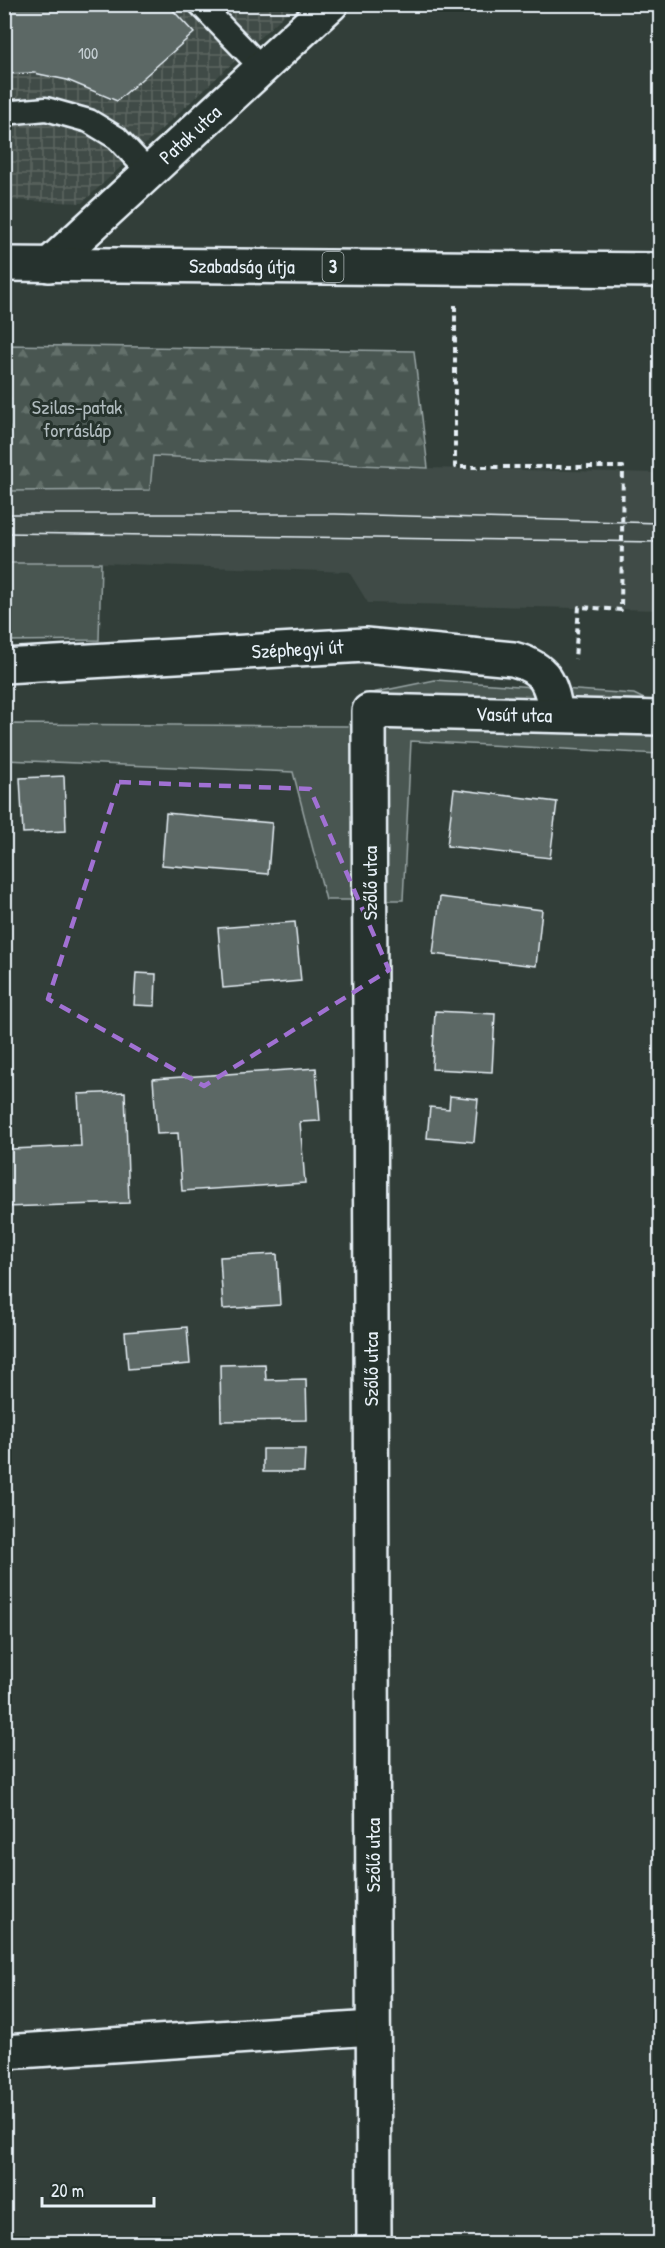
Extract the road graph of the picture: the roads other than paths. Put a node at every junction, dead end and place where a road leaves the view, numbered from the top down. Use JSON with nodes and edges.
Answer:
{"nodes":[{"id":1,"x":200,"y":4,"type":"edge"},
{"id":2,"x":331,"y":4,"type":"edge"},
{"id":3,"x":262,"y":68,"type":"junction"},
{"id":4,"x":4,"y":113,"type":"edge"},
{"id":5,"x":149,"y":172,"type":"junction"},
{"id":6,"x":4,"y":264,"type":"edge"},
{"id":7,"x":49,"y":265,"type":"junction"},
{"id":8,"x":660,"y":270,"type":"edge"},
{"id":9,"x":4,"y":666,"type":"edge"},
{"id":10,"x":369,"y":711,"type":"joint"},
{"id":11,"x":556,"y":714,"type":"junction"},
{"id":12,"x":660,"y":718,"type":"edge"},
{"id":13,"x":373,"y":2028,"type":"junction"},
{"id":14,"x":4,"y":2052,"type":"edge"},
{"id":15,"x":374,"y":2244,"type":"edge"}],
"edges":[{"from":1,"to":3,"type":"lane"},
{"from":2,"to":3,"type":"street","name":"Patak utca"},
{"from":3,"to":5,"type":"street","name":"Patak utca"},
{"from":4,"to":5,"type":"lane"},
{"from":5,"to":7,"type":"street","name":"Patak utca"},
{"from":6,"to":7,"type":"street","name":"Szabadság útja","number":"3"},
{"from":7,"to":8,"type":"street","name":"Szabadság útja","number":"3"},
{"from":9,"to":11,"type":"street","name":"Széphegyi út"},
{"from":10,"to":11,"type":"street","name":"Vasút utca"},
{"from":10,"to":13,"type":"street","name":"Szőlő utca"},
{"from":11,"to":12,"type":"street","name":"Vasút utca"},
{"from":13,"to":14,"type":"street"},
{"from":13,"to":15,"type":"street","name":"Szőlő utca"}]}
